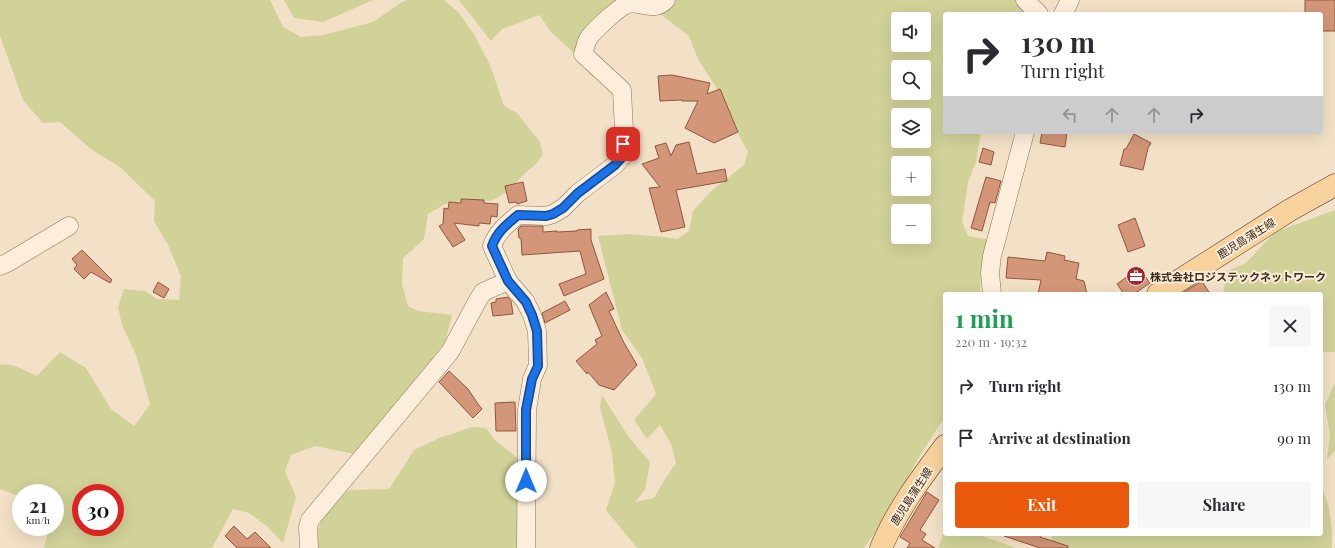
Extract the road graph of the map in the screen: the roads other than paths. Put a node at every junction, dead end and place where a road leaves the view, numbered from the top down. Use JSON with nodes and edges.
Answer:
{"nodes":[{"id":1,"x":666,"y":0,"type":"edge"},
{"id":2,"x":1026,"y":0,"type":"edge"},
{"id":3,"x":1070,"y":0,"type":"edge"},
{"id":4,"x":1037,"y":12,"type":"edge"},
{"id":5,"x":1064,"y":12,"type":"edge"},
{"id":6,"x":1024,"y":134,"type":"edge"},
{"id":7,"x":1335,"y":185,"type":"edge"},
{"id":8,"x":69,"y":226,"type":"dead end"},
{"id":9,"x":0,"y":266,"type":"edge"},
{"id":10,"x":508,"y":281,"type":"junction"},
{"id":11,"x":992,"y":292,"type":"edge"},
{"id":12,"x":1161,"y":292,"type":"edge"},
{"id":13,"x":943,"y":449,"type":"edge"},
{"id":14,"x":309,"y":548,"type":"edge"},
{"id":15,"x":526,"y":548,"type":"edge"},
{"id":16,"x":881,"y":548,"type":"edge"}],
"edges":[{"from":1,"to":10,"type":"street"},
{"from":2,"to":4,"type":"street"},
{"from":3,"to":5,"type":"street"},
{"from":6,"to":11,"type":"street"},
{"from":7,"to":12,"type":"main road","name":"鹿児島蒲生線"},
{"from":8,"to":9,"type":"street"},
{"from":10,"to":14,"type":"street"},
{"from":10,"to":15,"type":"street"},
{"from":13,"to":16,"type":"main road","name":"鹿児島蒲生線"}]}
